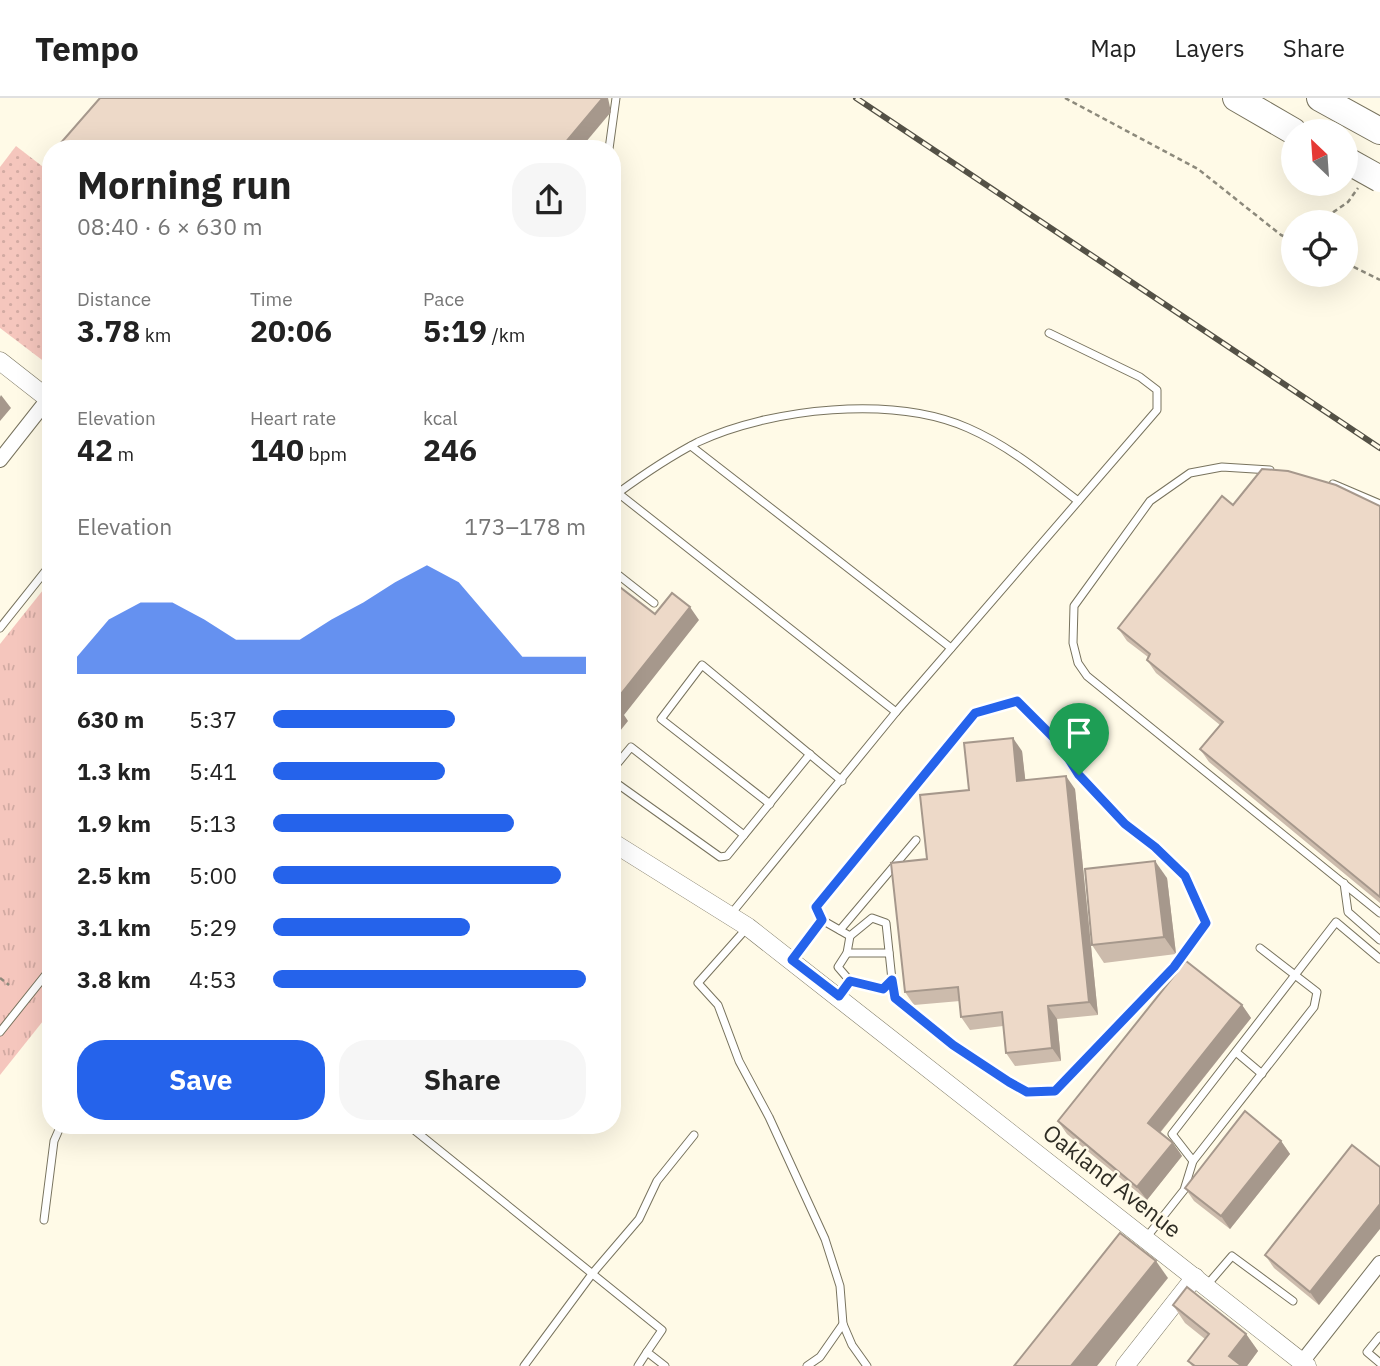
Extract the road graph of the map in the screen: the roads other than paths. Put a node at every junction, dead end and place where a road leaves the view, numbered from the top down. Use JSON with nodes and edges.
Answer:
{"nodes":[{"id":1,"x":616,"y":98,"type":"edge"},
{"id":2,"x":1236,"y":98,"type":"edge"},
{"id":3,"x":1320,"y":98,"type":"edge"},
{"id":4,"x":1281,"y":125,"type":"edge"},
{"id":5,"x":1380,"y":131,"type":"edge"},
{"id":6,"x":610,"y":140,"type":"edge"},
{"id":7,"x":1049,"y":333,"type":"dead end"},
{"id":8,"x":0,"y":361,"type":"edge"},
{"id":9,"x":42,"y":394,"type":"edge"},
{"id":10,"x":42,"y":410,"type":"edge"},
{"id":11,"x":691,"y":446,"type":"junction"},
{"id":12,"x":0,"y":460,"type":"edge"},
{"id":13,"x":1285,"y":471,"type":"edge"},
{"id":14,"x":1323,"y":481,"type":"edge"},
{"id":15,"x":621,"y":492,"type":"edge"},
{"id":16,"x":621,"y":501,"type":"edge"},
{"id":17,"x":1078,"y":501,"type":"junction"},
{"id":18,"x":1380,"y":504,"type":"edge"},
{"id":19,"x":42,"y":575,"type":"edge"},
{"id":20,"x":621,"y":577,"type":"edge"},
{"id":21,"x":654,"y":603,"type":"dead end"},
{"id":22,"x":0,"y":628,"type":"edge"},
{"id":23,"x":951,"y":648,"type":"junction"},
{"id":24,"x":896,"y":712,"type":"junction"},
{"id":25,"x":810,"y":754,"type":"junction"},
{"id":26,"x":621,"y":759,"type":"edge"},
{"id":27,"x":842,"y":781,"type":"junction"},
{"id":28,"x":621,"y":787,"type":"edge"},
{"id":29,"x":769,"y":804,"type":"junction"},
{"id":30,"x":744,"y":835,"type":"junction"},
{"id":31,"x":916,"y":840,"type":"dead end"},
{"id":32,"x":621,"y":848,"type":"edge"},
{"id":33,"x":1344,"y":883,"type":"junction"},
{"id":34,"x":1380,"y":913,"type":"edge"},
{"id":35,"x":731,"y":915,"type":"junction"},
{"id":36,"x":822,"y":920,"type":"junction"},
{"id":37,"x":748,"y":927,"type":"junction"},
{"id":38,"x":840,"y":930,"type":"junction"},
{"id":39,"x":850,"y":936,"type":"junction"},
{"id":40,"x":1380,"y":940,"type":"edge"},
{"id":41,"x":1261,"y":948,"type":"dead end"},
{"id":42,"x":847,"y":953,"type":"junction"},
{"id":43,"x":889,"y":953,"type":"junction"},
{"id":44,"x":792,"y":960,"type":"junction"},
{"id":45,"x":1380,"y":960,"type":"edge"},
{"id":46,"x":1296,"y":975,"type":"junction"},
{"id":47,"x":42,"y":979,"type":"edge"},
{"id":48,"x":892,"y":980,"type":"junction"},
{"id":49,"x":845,"y":988,"type":"junction"},
{"id":50,"x":0,"y":1032,"type":"edge"},
{"id":51,"x":1236,"y":1052,"type":"junction"},
{"id":52,"x":1262,"y":1073,"type":"junction"},
{"id":53,"x":57,"y":1134,"type":"edge"},
{"id":54,"x":419,"y":1134,"type":"edge"},
{"id":55,"x":694,"y":1135,"type":"dead end"},
{"id":56,"x":1193,"y":1161,"type":"junction"},
{"id":57,"x":44,"y":1220,"type":"dead end"},
{"id":58,"x":1145,"y":1239,"type":"junction"},
{"id":59,"x":1380,"y":1263,"type":"edge"},
{"id":60,"x":592,"y":1274,"type":"junction"},
{"id":61,"x":1201,"y":1281,"type":"junction"},
{"id":62,"x":1293,"y":1301,"type":"dead end"},
{"id":63,"x":843,"y":1324,"type":"junction"},
{"id":64,"x":1380,"y":1336,"type":"edge"},
{"id":65,"x":648,"y":1352,"type":"junction"},
{"id":66,"x":1380,"y":1363,"type":"edge"},
{"id":67,"x":1304,"y":1364,"type":"edge"},
{"id":68,"x":524,"y":1366,"type":"edge"},
{"id":69,"x":638,"y":1366,"type":"edge"},
{"id":70,"x":665,"y":1366,"type":"edge"},
{"id":71,"x":807,"y":1366,"type":"edge"},
{"id":72,"x":867,"y":1366,"type":"edge"},
{"id":73,"x":1125,"y":1366,"type":"edge"}],
"edges":[{"from":1,"to":6,"type":"lane"},
{"from":2,"to":4,"type":"highway"},
{"from":3,"to":5,"type":"highway"},
{"from":7,"to":17,"type":"lane"},
{"from":8,"to":9,"type":"street"},
{"from":10,"to":12,"type":"street"},
{"from":11,"to":15,"type":"lane"},
{"from":11,"to":17,"type":"lane"},
{"from":11,"to":23,"type":"lane"},
{"from":13,"to":33,"type":"lane"},
{"from":14,"to":18,"type":"lane"},
{"from":16,"to":24,"type":"lane"},
{"from":17,"to":23,"type":"lane"},
{"from":19,"to":22,"type":"lane"},
{"from":20,"to":21,"type":"lane"},
{"from":23,"to":24,"type":"lane"},
{"from":24,"to":27,"type":"lane"},
{"from":25,"to":27,"type":"lane"},
{"from":25,"to":29,"type":"lane"},
{"from":25,"to":29,"type":"lane"},
{"from":26,"to":30,"type":"lane"},
{"from":27,"to":35,"type":"lane"},
{"from":28,"to":30,"type":"lane"},
{"from":29,"to":30,"type":"lane"},
{"from":31,"to":38,"type":"lane"},
{"from":32,"to":35,"type":"street","name":"Oakland Avenue"},
{"from":33,"to":34,"type":"lane"},
{"from":33,"to":40,"type":"lane"},
{"from":35,"to":37,"type":"street","name":"Oakland Avenue"},
{"from":36,"to":38,"type":"lane"},
{"from":36,"to":44,"type":"lane"},
{"from":36,"to":48,"type":"lane"},
{"from":37,"to":44,"type":"street","name":"Oakland Avenue"},
{"from":37,"to":63,"type":"lane"},
{"from":38,"to":39,"type":"lane"},
{"from":39,"to":42,"type":"lane"},
{"from":39,"to":43,"type":"lane"},
{"from":41,"to":46,"type":"lane"},
{"from":42,"to":43,"type":"lane"},
{"from":42,"to":49,"type":"lane"},
{"from":43,"to":48,"type":"lane"},
{"from":44,"to":49,"type":"street","name":"Oakland Avenue"},
{"from":45,"to":46,"type":"lane"},
{"from":46,"to":51,"type":"lane"},
{"from":46,"to":52,"type":"lane"},
{"from":47,"to":50,"type":"lane"},
{"from":48,"to":49,"type":"lane"},
{"from":49,"to":58,"type":"street","name":"Oakland Avenue"},
{"from":51,"to":52,"type":"lane"},
{"from":51,"to":56,"type":"lane"},
{"from":52,"to":56,"type":"lane"},
{"from":53,"to":57,"type":"lane"},
{"from":54,"to":60,"type":"lane"},
{"from":55,"to":60,"type":"lane"},
{"from":56,"to":58,"type":"lane"},
{"from":58,"to":61,"type":"street","name":"Oakland Avenue"},
{"from":59,"to":67,"type":"street"},
{"from":60,"to":65,"type":"lane"},
{"from":60,"to":68,"type":"lane"},
{"from":61,"to":62,"type":"lane"},
{"from":61,"to":67,"type":"street","name":"Oakland Avenue"},
{"from":61,"to":73,"type":"street"},
{"from":63,"to":71,"type":"lane"},
{"from":63,"to":72,"type":"lane"},
{"from":64,"to":66,"type":"lane"},
{"from":65,"to":69,"type":"lane"},
{"from":65,"to":70,"type":"lane"}]}
